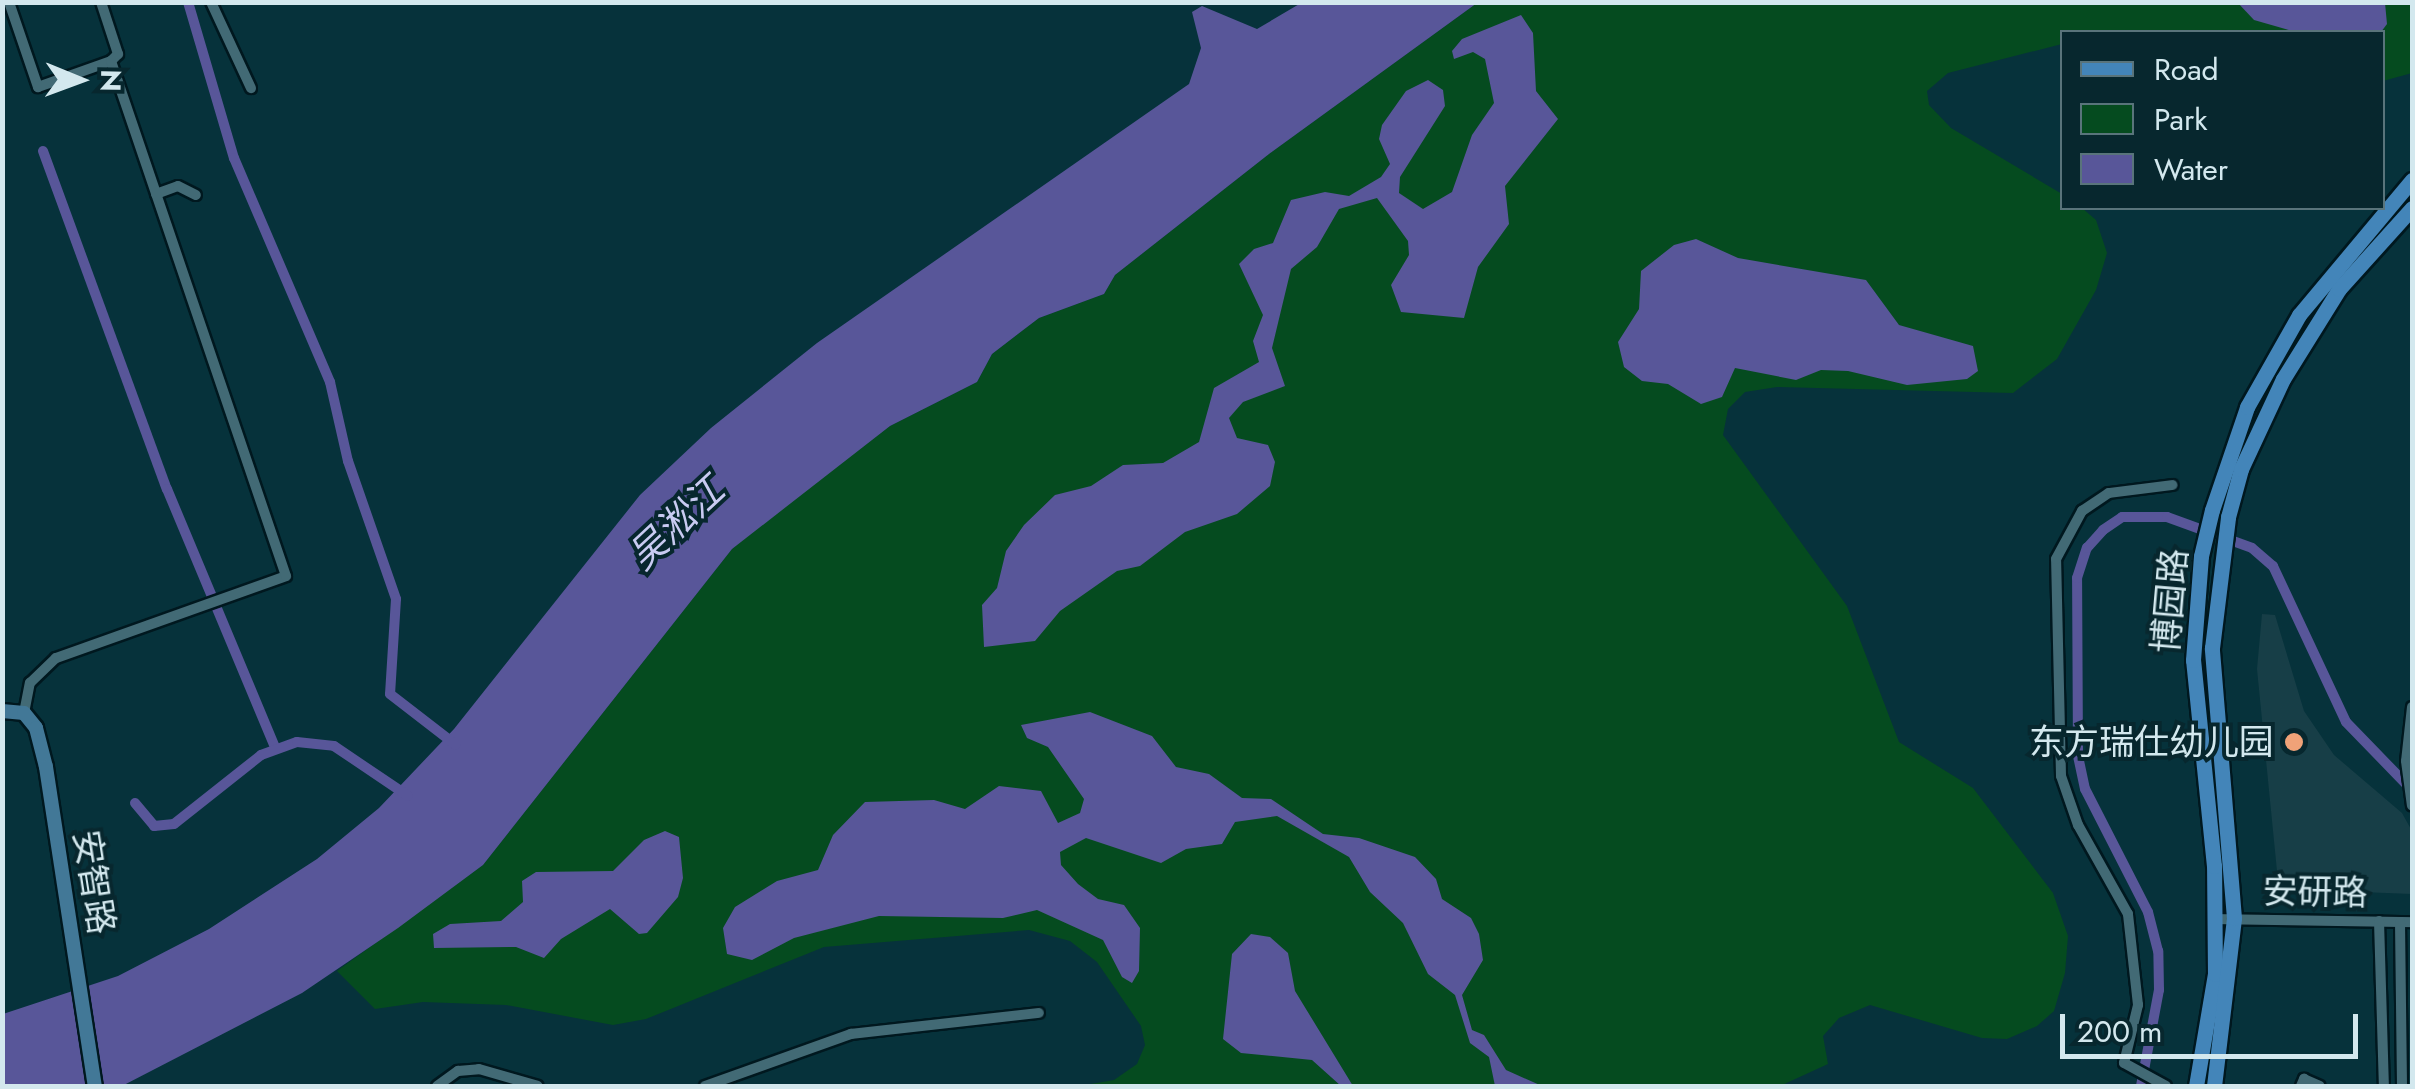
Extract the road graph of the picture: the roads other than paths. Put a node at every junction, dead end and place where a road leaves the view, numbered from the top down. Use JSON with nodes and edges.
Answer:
{"nodes":[{"id":1,"x":9,"y":2,"type":"edge"},
{"id":2,"x":100,"y":2,"type":"edge"},
{"id":3,"x":210,"y":2,"type":"edge"},
{"id":4,"x":111,"y":61,"type":"junction"},
{"id":5,"x":251,"y":88,"type":"dead end"},
{"id":6,"x":2412,"y":180,"type":"edge"},
{"id":7,"x":156,"y":194,"type":"junction"},
{"id":8,"x":196,"y":195,"type":"dead end"},
{"id":9,"x":2412,"y":208,"type":"edge"},
{"id":10,"x":2172,"y":485,"type":"dead end"},
{"id":11,"x":2220,"y":513,"type":"junction"},
{"id":12,"x":2412,"y":707,"type":"edge"},
{"id":13,"x":2,"y":711,"type":"edge"},
{"id":14,"x":24,"y":714,"type":"junction"},
{"id":15,"x":2412,"y":806,"type":"edge"},
{"id":16,"x":2234,"y":918,"type":"junction"},
{"id":17,"x":2216,"y":919,"type":"junction"},
{"id":18,"x":2379,"y":921,"type":"junction"},
{"id":19,"x":2406,"y":922,"type":"edge"},
{"id":20,"x":1039,"y":1014,"type":"dead end"},
{"id":21,"x":2405,"y":1081,"type":"edge"},
{"id":22,"x":94,"y":1086,"type":"edge"},
{"id":23,"x":437,"y":1086,"type":"edge"},
{"id":24,"x":538,"y":1086,"type":"edge"},
{"id":25,"x":704,"y":1086,"type":"edge"},
{"id":26,"x":2165,"y":1086,"type":"edge"},
{"id":27,"x":2196,"y":1086,"type":"edge"},
{"id":28,"x":2214,"y":1086,"type":"edge"},
{"id":29,"x":2301,"y":1086,"type":"edge"},
{"id":30,"x":2320,"y":1086,"type":"edge"},
{"id":31,"x":2384,"y":1086,"type":"edge"}],
"edges":[{"from":1,"to":4,"type":"street"},
{"from":2,"to":4,"type":"street"},
{"from":3,"to":5,"type":"street"},
{"from":4,"to":7,"type":"street"},
{"from":6,"to":11,"type":"main road","name":"博园路"},
{"from":7,"to":8,"type":"street"},
{"from":7,"to":14,"type":"street"},
{"from":9,"to":11,"type":"main road","name":"博园路"},
{"from":10,"to":26,"type":"street"},
{"from":11,"to":16,"type":"main road","name":"博园路"},
{"from":11,"to":17,"type":"main road","name":"博园路"},
{"from":12,"to":15,"type":"street"},
{"from":13,"to":14,"type":"street"},
{"from":14,"to":22,"type":"street","name":"安智路"},
{"from":16,"to":17,"type":"street","name":"安研路"},
{"from":16,"to":18,"type":"street","name":"安研路"},
{"from":16,"to":28,"type":"main road","name":"博园路"},
{"from":17,"to":27,"type":"main road","name":"博园路"},
{"from":18,"to":19,"type":"street","name":"安研路"},
{"from":18,"to":31,"type":"street"},
{"from":19,"to":21,"type":"street"},
{"from":20,"to":25,"type":"street"},
{"from":23,"to":24,"type":"street"},
{"from":29,"to":30,"type":"street"}]}
